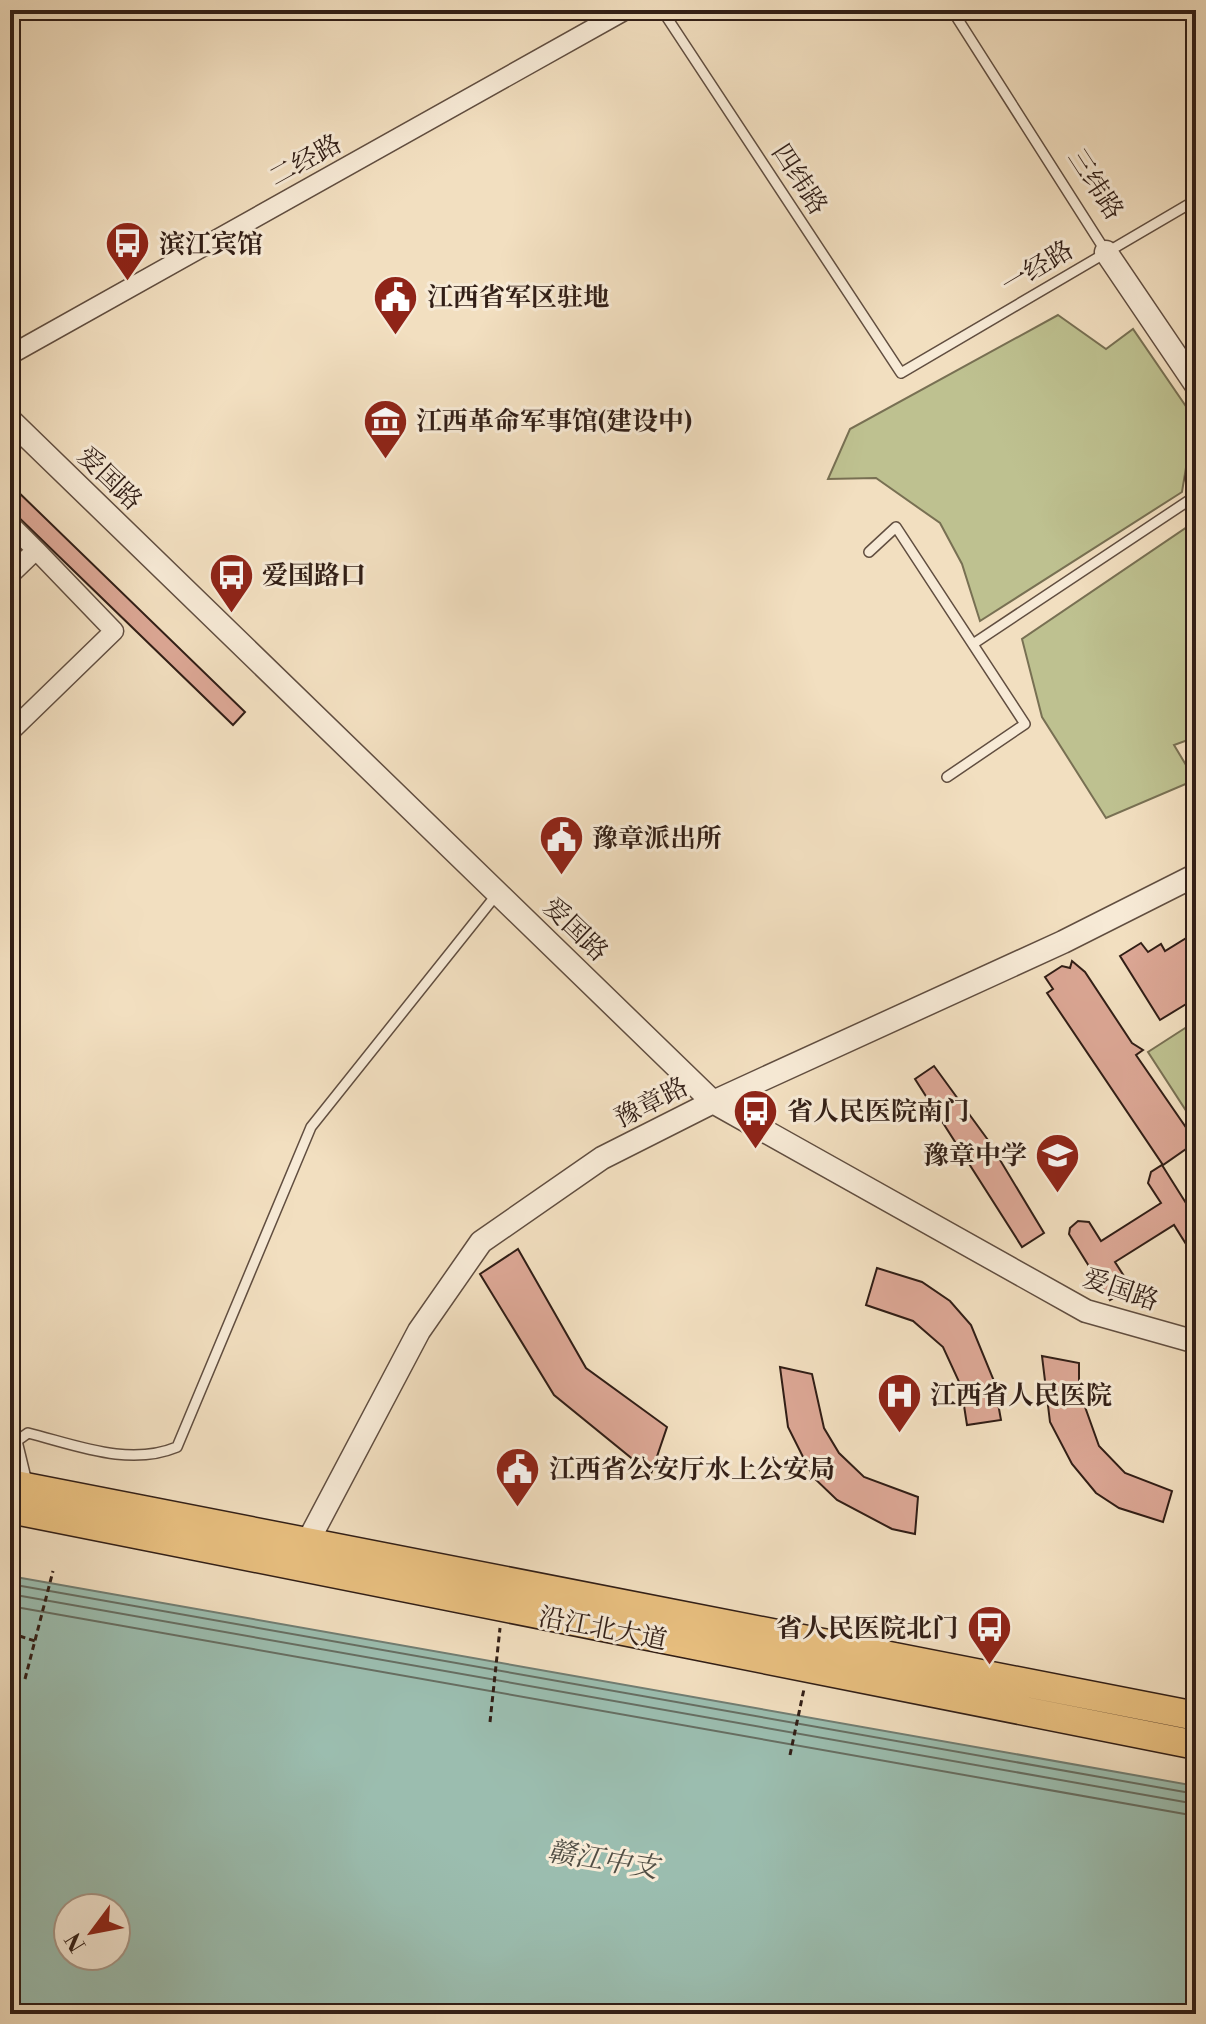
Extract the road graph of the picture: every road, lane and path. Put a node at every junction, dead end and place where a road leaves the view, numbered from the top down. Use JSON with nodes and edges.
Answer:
{"nodes":[{"id":1,"x":626,"y":10,"type":"edge"},
{"id":2,"x":662,"y":10,"type":"edge"},
{"id":3,"x":952,"y":10,"type":"edge"},
{"id":4,"x":1196,"y":200,"type":"edge"},
{"id":5,"x":1106,"y":252,"type":"junction"},
{"id":6,"x":10,"y":355,"type":"edge"},
{"id":7,"x":901,"y":373,"type":"joint"},
{"id":8,"x":1196,"y":385,"type":"edge"},
{"id":9,"x":10,"y":420,"type":"edge"},
{"id":10,"x":1196,"y":464,"type":"edge"},
{"id":11,"x":1195,"y":498,"type":"edge"},
{"id":12,"x":10,"y":524,"type":"edge"},
{"id":13,"x":36,"y":550,"type":"junction"},
{"id":14,"x":869,"y":552,"type":"dead end"},
{"id":15,"x":10,"y":575,"type":"edge"},
{"id":16,"x":973,"y":644,"type":"junction"},
{"id":17,"x":10,"y":732,"type":"edge"},
{"id":18,"x":947,"y":777,"type":"dead end"},
{"id":19,"x":1196,"y":875,"type":"edge"},
{"id":20,"x":498,"y":893,"type":"junction"},
{"id":21,"x":713,"y":1102,"type":"junction"},
{"id":22,"x":1196,"y":1342,"type":"edge"},
{"id":23,"x":12,"y":1437,"type":"edge"},
{"id":24,"x":17,"y":1498,"type":"edge"},
{"id":25,"x":305,"y":1556,"type":"junction"},
{"id":26,"x":53,"y":1571,"type":"dead end"},
{"id":27,"x":502,"y":1608,"type":"junction"},
{"id":28,"x":10,"y":1633,"type":"edge"},
{"id":29,"x":35,"y":1641,"type":"junction"},
{"id":30,"x":809,"y":1670,"type":"junction"},
{"id":31,"x":25,"y":1679,"type":"dead end"},
{"id":32,"x":1196,"y":1716,"type":"edge"},
{"id":33,"x":490,"y":1722,"type":"dead end"},
{"id":34,"x":1196,"y":1745,"type":"edge"},
{"id":35,"x":790,"y":1755,"type":"dead end"}],
"edges":[{"from":1,"to":6,"type":"street","name":"二经路"},
{"from":2,"to":7,"type":"lane","name":"四纬路"},
{"from":3,"to":5,"type":"lane","name":"三纬路"},
{"from":4,"to":5,"type":"lane","name":"一经路"},
{"from":5,"to":7,"type":"lane","name":"一经路"},
{"from":5,"to":8,"type":"street","name":"三纬路"},
{"from":9,"to":20,"type":"street","name":"爱国路"},
{"from":10,"to":11,"type":"lane"},
{"from":11,"to":16,"type":"lane"},
{"from":12,"to":13,"type":"street"},
{"from":13,"to":15,"type":"street"},
{"from":13,"to":17,"type":"street"},
{"from":14,"to":16,"type":"lane"},
{"from":16,"to":18,"type":"lane"},
{"from":19,"to":21,"type":"street","name":"豫章路"},
{"from":20,"to":21,"type":"street","name":"爱国路"},
{"from":20,"to":23,"type":"lane"},
{"from":21,"to":22,"type":"street","name":"爱国路"},
{"from":21,"to":25,"type":"street","name":"豫章路"},
{"from":23,"to":24,"type":"street"},
{"from":24,"to":25,"type":"main road","name":"沿江北大道"},
{"from":25,"to":27,"type":"main road","name":"沿江北大道"},
{"from":25,"to":32,"type":"main road","name":"沿江北大道"},
{"from":26,"to":29,"type":"path"},
{"from":27,"to":30,"type":"main road","name":"沿江北大道"},
{"from":27,"to":33,"type":"path"},
{"from":28,"to":29,"type":"path"},
{"from":29,"to":31,"type":"path"},
{"from":30,"to":34,"type":"main road","name":"沿江北大道"},
{"from":30,"to":35,"type":"path"}]}
